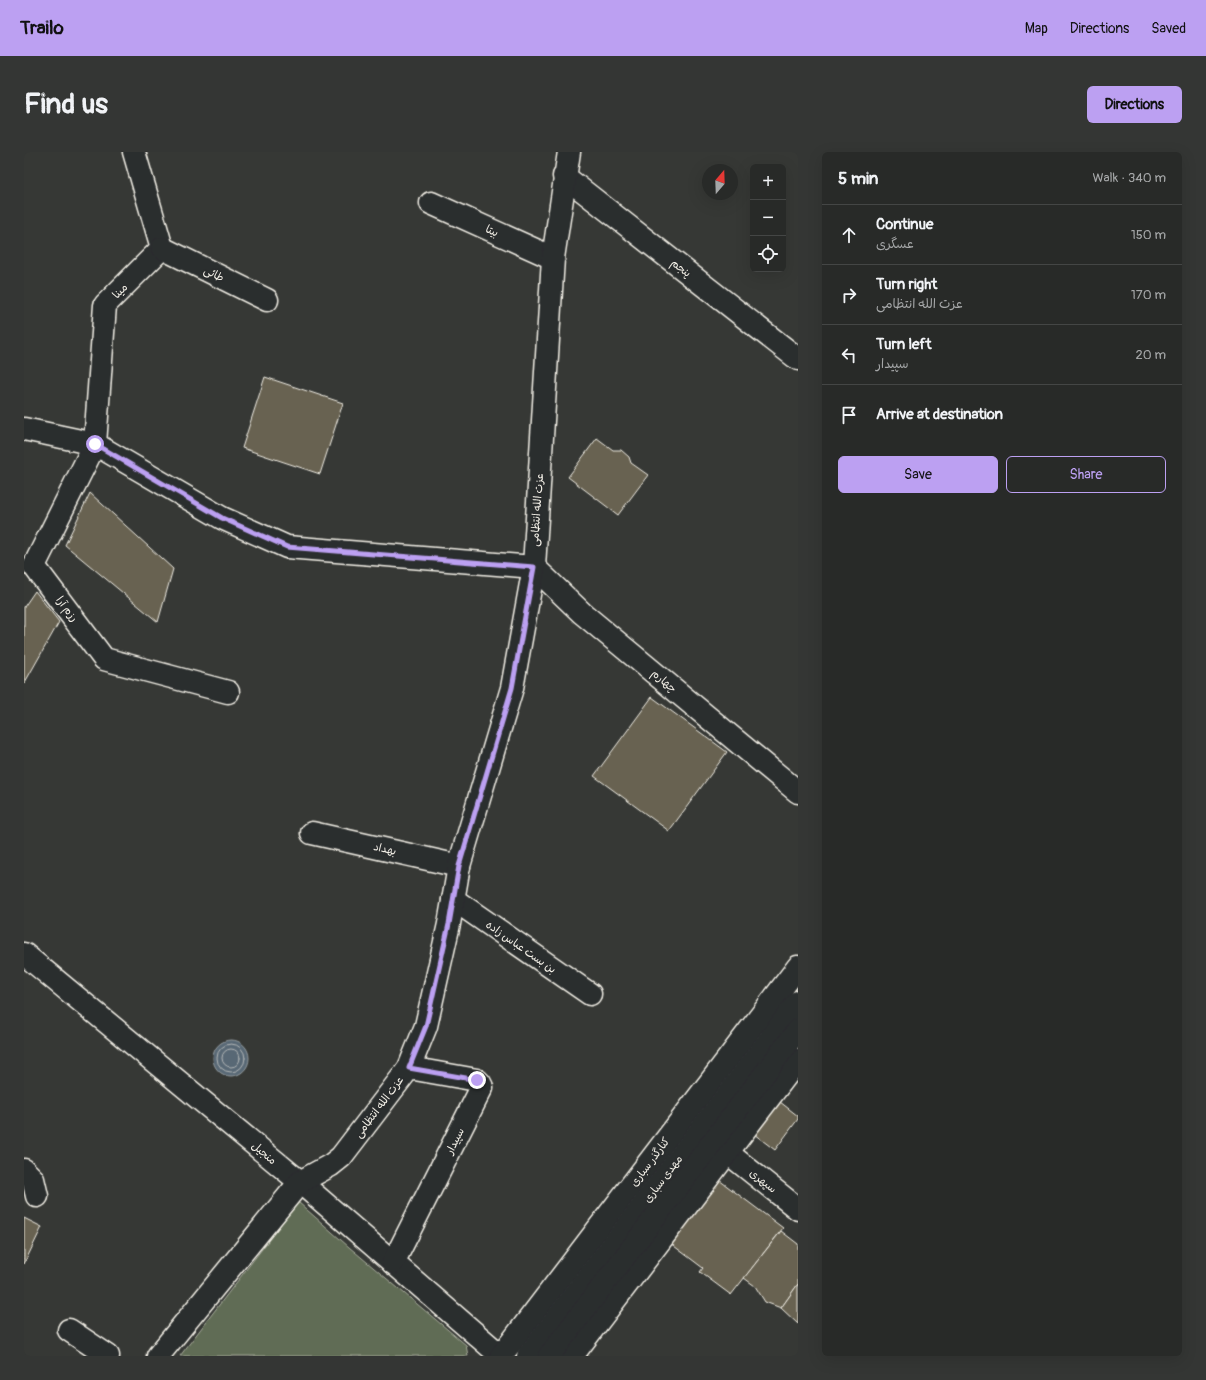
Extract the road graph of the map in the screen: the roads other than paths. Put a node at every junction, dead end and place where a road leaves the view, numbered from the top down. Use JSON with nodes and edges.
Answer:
{"nodes":[{"id":1,"x":134,"y":152,"type":"edge"},
{"id":2,"x":569,"y":152,"type":"edge"},
{"id":3,"x":564,"y":176,"type":"junction"},
{"id":4,"x":432,"y":203,"type":"dead end"},
{"id":5,"x":162,"y":248,"type":"junction"},
{"id":6,"x":553,"y":258,"type":"junction"},
{"id":7,"x":267,"y":300,"type":"dead end"},
{"id":8,"x":798,"y":359,"type":"edge"},
{"id":9,"x":24,"y":430,"type":"edge"},
{"id":10,"x":95,"y":444,"type":"junction"},
{"id":11,"x":534,"y":567,"type":"junction"},
{"id":12,"x":228,"y":692,"type":"dead end"},
{"id":13,"x":798,"y":792,"type":"edge"},
{"id":14,"x":312,"y":832,"type":"dead end"},
{"id":15,"x":459,"y":866,"type":"junction"},
{"id":16,"x":453,"y":899,"type":"junction"},
{"id":17,"x":24,"y":954,"type":"edge"},
{"id":18,"x":798,"y":967,"type":"edge"},
{"id":19,"x":590,"y":994,"type":"dead end"},
{"id":20,"x":798,"y":1002,"type":"edge"},
{"id":21,"x":798,"y":1030,"type":"edge"},
{"id":22,"x":798,"y":1060,"type":"edge"},
{"id":23,"x":409,"y":1068,"type":"junction"},
{"id":24,"x":728,"y":1153,"type":"junction"},
{"id":25,"x":24,"y":1170,"type":"edge"},
{"id":26,"x":300,"y":1182,"type":"junction"},
{"id":27,"x":37,"y":1196,"type":"dead end"},
{"id":28,"x":798,"y":1209,"type":"edge"},
{"id":29,"x":393,"y":1263,"type":"junction"},
{"id":30,"x":69,"y":1330,"type":"dead end"},
{"id":31,"x":108,"y":1356,"type":"edge"},
{"id":32,"x":158,"y":1356,"type":"edge"},
{"id":33,"x":501,"y":1356,"type":"edge"},
{"id":34,"x":528,"y":1356,"type":"edge"},
{"id":35,"x":549,"y":1356,"type":"edge"},
{"id":36,"x":572,"y":1356,"type":"edge"}],
"edges":[{"from":1,"to":5,"type":"street"},
{"from":2,"to":3,"type":"street","name":"عزت الله انتظامی"},
{"from":3,"to":6,"type":"street","name":"عزت الله انتظامی"},
{"from":3,"to":8,"type":"street","name":"پنجم"},
{"from":4,"to":6,"type":"street","name":"بیتا"},
{"from":5,"to":7,"type":"street","name":"طائی"},
{"from":5,"to":10,"type":"street","name":"مینا"},
{"from":6,"to":11,"type":"street","name":"عزت الله انتظامی"},
{"from":9,"to":10,"type":"street"},
{"from":10,"to":11,"type":"street"},
{"from":10,"to":12,"type":"street","name":"رزم آرا"},
{"from":11,"to":13,"type":"street","name":"چهارم"},
{"from":11,"to":15,"type":"street","name":"عزت الله انتظامی"},
{"from":14,"to":15,"type":"street","name":"بهداد"},
{"from":15,"to":16,"type":"street","name":"عزت الله انتظامی"},
{"from":16,"to":19,"type":"street","name":"بن بست عباس زاده"},
{"from":16,"to":23,"type":"street","name":"عزت الله انتظامی"},
{"from":17,"to":26,"type":"street","name":"منجیل"},
{"from":18,"to":33,"type":"street","name":"کنارگذر سباری"},
{"from":20,"to":34,"type":"street","name":"مهدی سباری"},
{"from":21,"to":35,"type":"street","name":"مهدی سباری"},
{"from":22,"to":24,"type":"street"},
{"from":23,"to":26,"type":"street","name":"عزت الله انتظامی"},
{"from":23,"to":29,"type":"street","name":"سپیدار"},
{"from":24,"to":28,"type":"street","name":"سپهری"},
{"from":24,"to":36,"type":"street"},
{"from":25,"to":27,"type":"street"},
{"from":26,"to":29,"type":"street","name":"منجیل"},
{"from":26,"to":32,"type":"street","name":"عزت الله انتظامی"},
{"from":29,"to":33,"type":"street","name":"منجیل"},
{"from":30,"to":31,"type":"street"}]}
